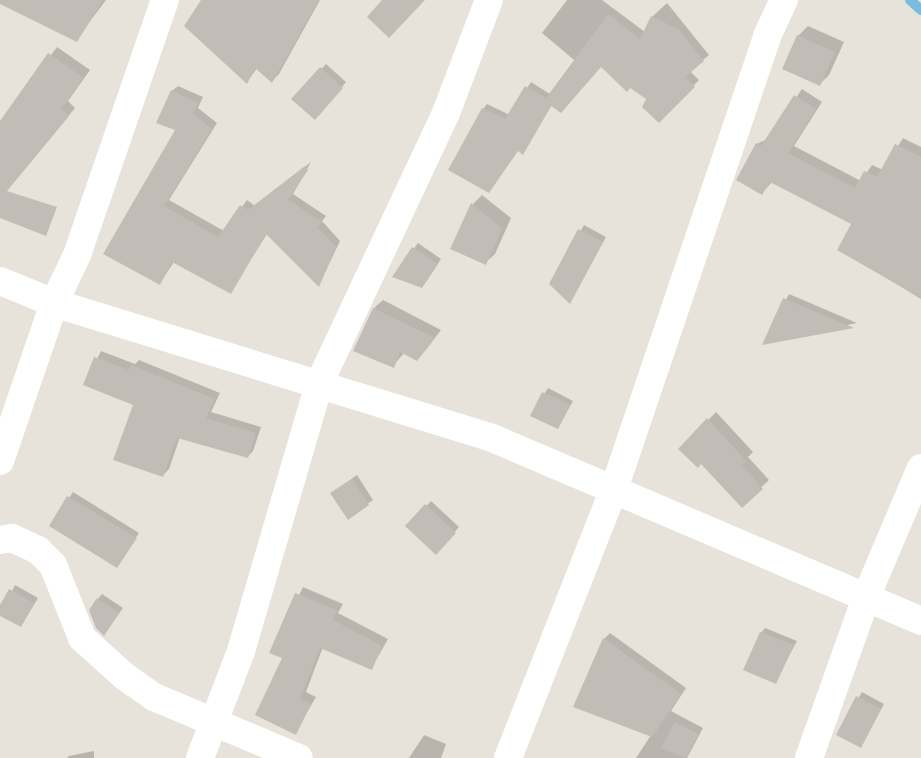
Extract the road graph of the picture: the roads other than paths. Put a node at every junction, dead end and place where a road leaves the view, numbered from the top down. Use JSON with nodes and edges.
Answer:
{"nodes":[{"id":1,"x":165,"y":0,"type":"edge"},
{"id":2,"x":489,"y":0,"type":"edge"},
{"id":3,"x":784,"y":0,"type":"edge"},
{"id":4,"x":0,"y":280,"type":"edge"},
{"id":5,"x":54,"y":303,"type":"junction"},
{"id":6,"x":320,"y":384,"type":"junction"},
{"id":7,"x":0,"y":461,"type":"edge"},
{"id":8,"x":921,"y":468,"type":"edge"},
{"id":9,"x":614,"y":489,"type":"junction"},
{"id":10,"x":0,"y":540,"type":"edge"},
{"id":11,"x":867,"y":595,"type":"junction"},
{"id":12,"x":921,"y":621,"type":"edge"},
{"id":13,"x":214,"y":722,"type":"junction"},
{"id":14,"x":200,"y":758,"type":"edge"},
{"id":15,"x":299,"y":758,"type":"edge"},
{"id":16,"x":508,"y":758,"type":"edge"},
{"id":17,"x":809,"y":758,"type":"edge"}],
"edges":[{"from":1,"to":5,"type":"street"},
{"from":2,"to":6,"type":"street"},
{"from":3,"to":9,"type":"street"},
{"from":4,"to":5,"type":"street"},
{"from":5,"to":6,"type":"street"},
{"from":5,"to":7,"type":"street"},
{"from":6,"to":9,"type":"street"},
{"from":6,"to":13,"type":"street"},
{"from":8,"to":11,"type":"street"},
{"from":9,"to":11,"type":"street"},
{"from":9,"to":16,"type":"street"},
{"from":10,"to":13,"type":"street"},
{"from":11,"to":12,"type":"street"},
{"from":11,"to":17,"type":"street"},
{"from":13,"to":14,"type":"street"},
{"from":13,"to":15,"type":"street"}]}
